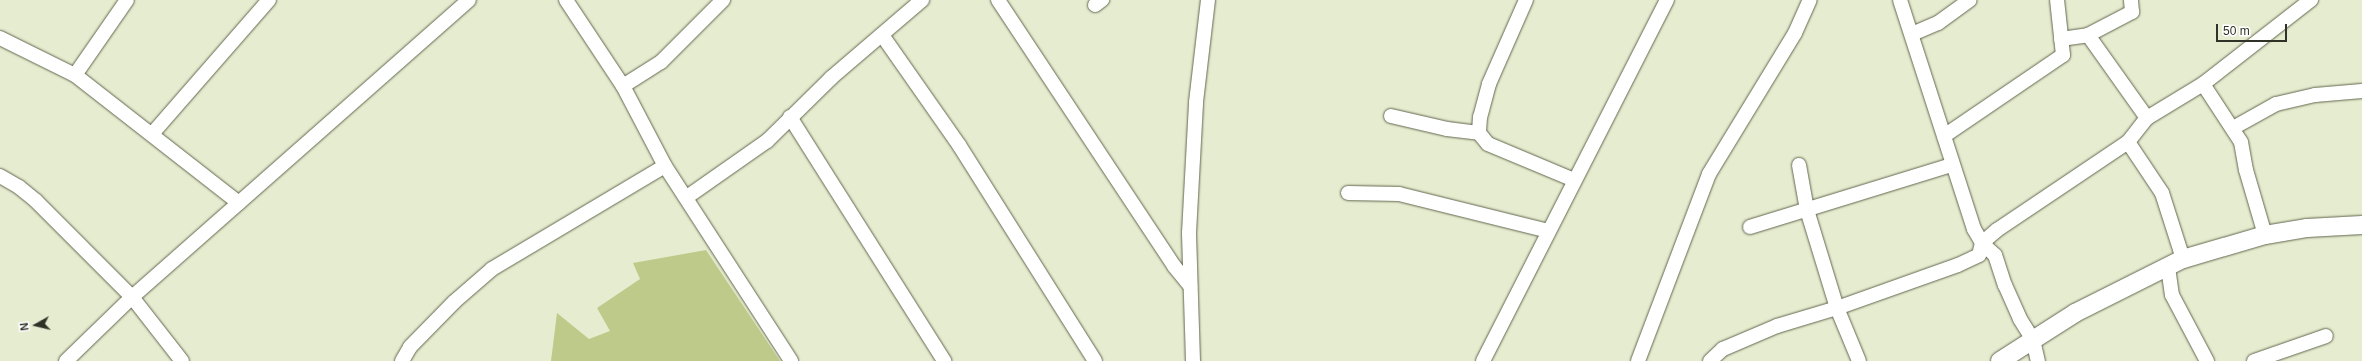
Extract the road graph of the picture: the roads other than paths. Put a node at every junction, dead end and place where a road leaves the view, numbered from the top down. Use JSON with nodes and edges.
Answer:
{"nodes":[{"id":1,"x":127,"y":0,"type":"edge"},
{"id":2,"x":269,"y":0,"type":"edge"},
{"id":3,"x":469,"y":0,"type":"edge"},
{"id":4,"x":566,"y":0,"type":"edge"},
{"id":5,"x":723,"y":0,"type":"edge"},
{"id":6,"x":922,"y":0,"type":"edge"},
{"id":7,"x":998,"y":0,"type":"edge"},
{"id":8,"x":1208,"y":0,"type":"edge"},
{"id":9,"x":1526,"y":0,"type":"edge"},
{"id":10,"x":1667,"y":0,"type":"edge"},
{"id":11,"x":1810,"y":0,"type":"edge"},
{"id":12,"x":1900,"y":0,"type":"edge"},
{"id":13,"x":1970,"y":0,"type":"edge"},
{"id":14,"x":2057,"y":0,"type":"edge"},
{"id":15,"x":2131,"y":0,"type":"edge"},
{"id":16,"x":2311,"y":0,"type":"edge"},
{"id":17,"x":1912,"y":34,"type":"junction"},
{"id":18,"x":882,"y":35,"type":"junction"},
{"id":19,"x":2088,"y":35,"type":"junction"},
{"id":20,"x":0,"y":38,"type":"edge"},
{"id":21,"x":2061,"y":39,"type":"junction"},
{"id":22,"x":75,"y":75,"type":"junction"},
{"id":23,"x":2203,"y":84,"type":"junction"},
{"id":24,"x":623,"y":86,"type":"junction"},
{"id":25,"x":2362,"y":91,"type":"edge"},
{"id":26,"x":1391,"y":116,"type":"dead end"},
{"id":27,"x":790,"y":117,"type":"junction"},
{"id":28,"x":2147,"y":118,"type":"junction"},
{"id":29,"x":2233,"y":128,"type":"junction"},
{"id":30,"x":1479,"y":132,"type":"junction"},
{"id":31,"x":152,"y":134,"type":"junction"},
{"id":32,"x":1944,"y":136,"type":"junction"},
{"id":33,"x":2128,"y":142,"type":"junction"},
{"id":34,"x":1800,"y":165,"type":"dead end"},
{"id":35,"x":1952,"y":165,"type":"junction"},
{"id":36,"x":666,"y":166,"type":"junction"},
{"id":37,"x":1,"y":178,"type":"edge"},
{"id":38,"x":1574,"y":180,"type":"junction"},
{"id":39,"x":1348,"y":194,"type":"dead end"},
{"id":40,"x":687,"y":197,"type":"junction"},
{"id":41,"x":239,"y":203,"type":"junction"},
{"id":42,"x":1807,"y":210,"type":"junction"},
{"id":43,"x":2362,"y":225,"type":"edge"},
{"id":44,"x":1750,"y":227,"type":"dead end"},
{"id":45,"x":1548,"y":231,"type":"junction"},
{"id":46,"x":2265,"y":234,"type":"junction"},
{"id":47,"x":1982,"y":243,"type":"junction"},
{"id":48,"x":2176,"y":263,"type":"junction"},
{"id":49,"x":1190,"y":286,"type":"junction"},
{"id":50,"x":132,"y":297,"type":"junction"},
{"id":51,"x":1837,"y":308,"type":"junction"},
{"id":52,"x":2326,"y":336,"type":"dead end"},
{"id":53,"x":2033,"y":340,"type":"junction"},
{"id":54,"x":66,"y":361,"type":"edge"},
{"id":55,"x":182,"y":361,"type":"edge"},
{"id":56,"x":402,"y":361,"type":"edge"},
{"id":57,"x":791,"y":361,"type":"edge"},
{"id":58,"x":944,"y":361,"type":"edge"},
{"id":59,"x":1095,"y":361,"type":"edge"},
{"id":60,"x":1194,"y":361,"type":"edge"},
{"id":61,"x":1483,"y":361,"type":"edge"},
{"id":62,"x":1638,"y":361,"type":"edge"},
{"id":63,"x":1710,"y":361,"type":"edge"},
{"id":64,"x":1859,"y":361,"type":"edge"},
{"id":65,"x":2000,"y":361,"type":"edge"},
{"id":66,"x":2038,"y":361,"type":"edge"},
{"id":67,"x":2207,"y":361,"type":"edge"},
{"id":68,"x":2254,"y":361,"type":"edge"}],
"edges":[{"from":1,"to":22,"type":"street"},
{"from":2,"to":31,"type":"street"},
{"from":3,"to":41,"type":"street"},
{"from":4,"to":24,"type":"street"},
{"from":5,"to":24,"type":"street"},
{"from":6,"to":18,"type":"street"},
{"from":7,"to":49,"type":"street"},
{"from":8,"to":49,"type":"street"},
{"from":9,"to":30,"type":"street"},
{"from":10,"to":38,"type":"street"},
{"from":11,"to":62,"type":"street"},
{"from":12,"to":17,"type":"street"},
{"from":13,"to":17,"type":"street"},
{"from":14,"to":21,"type":"street"},
{"from":15,"to":19,"type":"street"},
{"from":16,"to":23,"type":"street"},
{"from":17,"to":32,"type":"street"},
{"from":18,"to":27,"type":"street"},
{"from":18,"to":59,"type":"street"},
{"from":19,"to":21,"type":"street"},
{"from":19,"to":28,"type":"street"},
{"from":20,"to":22,"type":"street"},
{"from":21,"to":32,"type":"street"},
{"from":22,"to":31,"type":"street"},
{"from":23,"to":28,"type":"street"},
{"from":23,"to":29,"type":"street"},
{"from":24,"to":36,"type":"street"},
{"from":25,"to":29,"type":"street"},
{"from":26,"to":30,"type":"street"},
{"from":27,"to":40,"type":"street"},
{"from":27,"to":58,"type":"street"},
{"from":28,"to":33,"type":"street"},
{"from":29,"to":46,"type":"street"},
{"from":30,"to":38,"type":"street"},
{"from":31,"to":41,"type":"street"},
{"from":32,"to":35,"type":"street"},
{"from":33,"to":47,"type":"street"},
{"from":33,"to":48,"type":"street"},
{"from":34,"to":42,"type":"street"},
{"from":35,"to":42,"type":"street"},
{"from":35,"to":47,"type":"street"},
{"from":36,"to":40,"type":"street"},
{"from":36,"to":56,"type":"street"},
{"from":37,"to":50,"type":"street"},
{"from":38,"to":45,"type":"street"},
{"from":39,"to":45,"type":"street"},
{"from":40,"to":57,"type":"street"},
{"from":41,"to":50,"type":"street"},
{"from":42,"to":44,"type":"street"},
{"from":42,"to":51,"type":"street"},
{"from":43,"to":46,"type":"main road"},
{"from":45,"to":61,"type":"street"},
{"from":46,"to":48,"type":"main road"},
{"from":47,"to":51,"type":"street"},
{"from":47,"to":53,"type":"street"},
{"from":48,"to":53,"type":"main road"},
{"from":48,"to":67,"type":"street"},
{"from":49,"to":60,"type":"street"},
{"from":50,"to":54,"type":"street"},
{"from":50,"to":55,"type":"street"},
{"from":51,"to":63,"type":"street"},
{"from":51,"to":64,"type":"street"},
{"from":52,"to":68,"type":"street"},
{"from":53,"to":65,"type":"main road"},
{"from":53,"to":66,"type":"street"}]}
